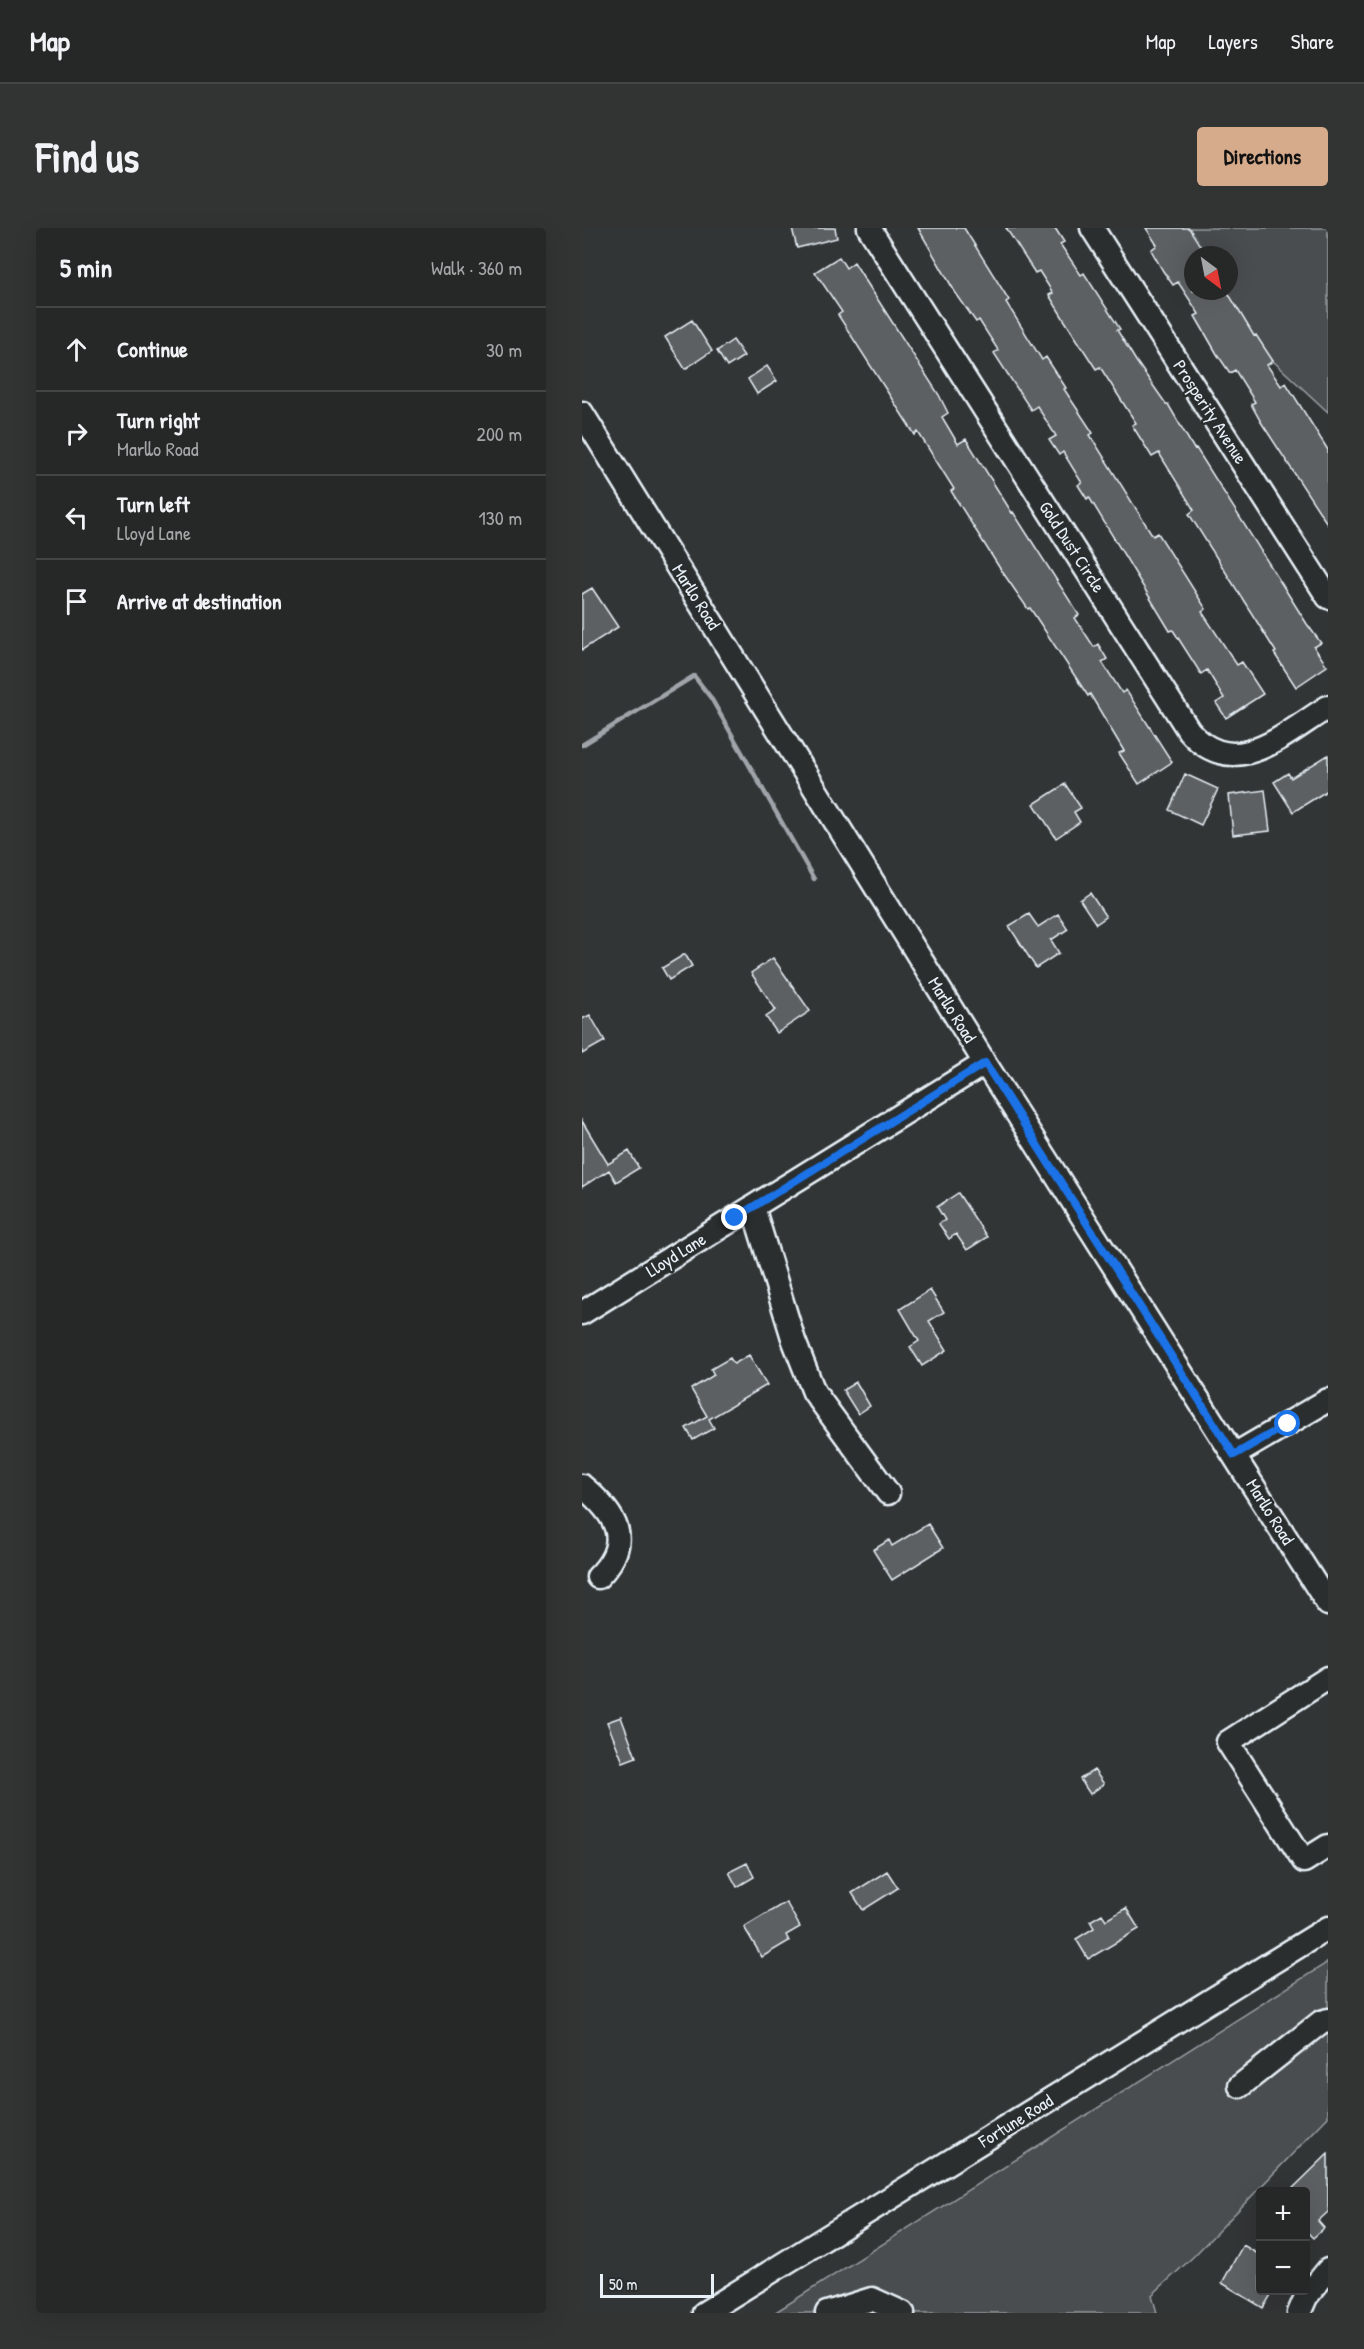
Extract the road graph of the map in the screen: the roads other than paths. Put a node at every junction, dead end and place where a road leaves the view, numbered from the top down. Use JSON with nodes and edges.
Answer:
{"nodes":[{"id":1,"x":869,"y":228,"type":"edge"},
{"id":2,"x":1092,"y":228,"type":"edge"},
{"id":3,"x":582,"y":413,"type":"edge"},
{"id":4,"x":1328,"y":597,"type":"edge"},
{"id":5,"x":1328,"y":707,"type":"edge"},
{"id":6,"x":985,"y":1063,"type":"junction"},
{"id":7,"x":753,"y":1207,"type":"junction"},
{"id":8,"x":582,"y":1313,"type":"edge"},
{"id":9,"x":1328,"y":1400,"type":"edge"},
{"id":10,"x":1234,"y":1455,"type":"junction"},
{"id":11,"x":582,"y":1486,"type":"edge"},
{"id":12,"x":888,"y":1493,"type":"dead end"},
{"id":13,"x":598,"y":1577,"type":"dead end"},
{"id":14,"x":1328,"y":1604,"type":"edge"},
{"id":15,"x":1325,"y":1687,"type":"edge"},
{"id":16,"x":1328,"y":1846,"type":"edge"},
{"id":17,"x":1328,"y":1928,"type":"edge"},
{"id":18,"x":1328,"y":2020,"type":"edge"},
{"id":19,"x":1240,"y":2086,"type":"dead end"},
{"id":20,"x":1328,"y":2270,"type":"edge"},
{"id":21,"x":704,"y":2313,"type":"edge"},
{"id":22,"x":827,"y":2313,"type":"edge"},
{"id":23,"x":903,"y":2313,"type":"edge"},
{"id":24,"x":1299,"y":2313,"type":"edge"}],
"edges":[{"from":1,"to":5,"type":"street","name":"Gold Dust Circle"},
{"from":2,"to":4,"type":"street","name":"Prosperity Avenue"},
{"from":3,"to":6,"type":"street","name":"Marllo Road"},
{"from":6,"to":7,"type":"street","name":"Lloyd Lane"},
{"from":6,"to":10,"type":"street","name":"Marllo Road"},
{"from":7,"to":8,"type":"street","name":"Lloyd Lane"},
{"from":7,"to":12,"type":"street"},
{"from":9,"to":10,"type":"street"},
{"from":10,"to":14,"type":"street","name":"Marllo Road"},
{"from":11,"to":13,"type":"street"},
{"from":15,"to":16,"type":"street"},
{"from":17,"to":21,"type":"street","name":"Fortune Road"},
{"from":18,"to":19,"type":"street"},
{"from":20,"to":24,"type":"street"},
{"from":22,"to":23,"type":"street"}]}
